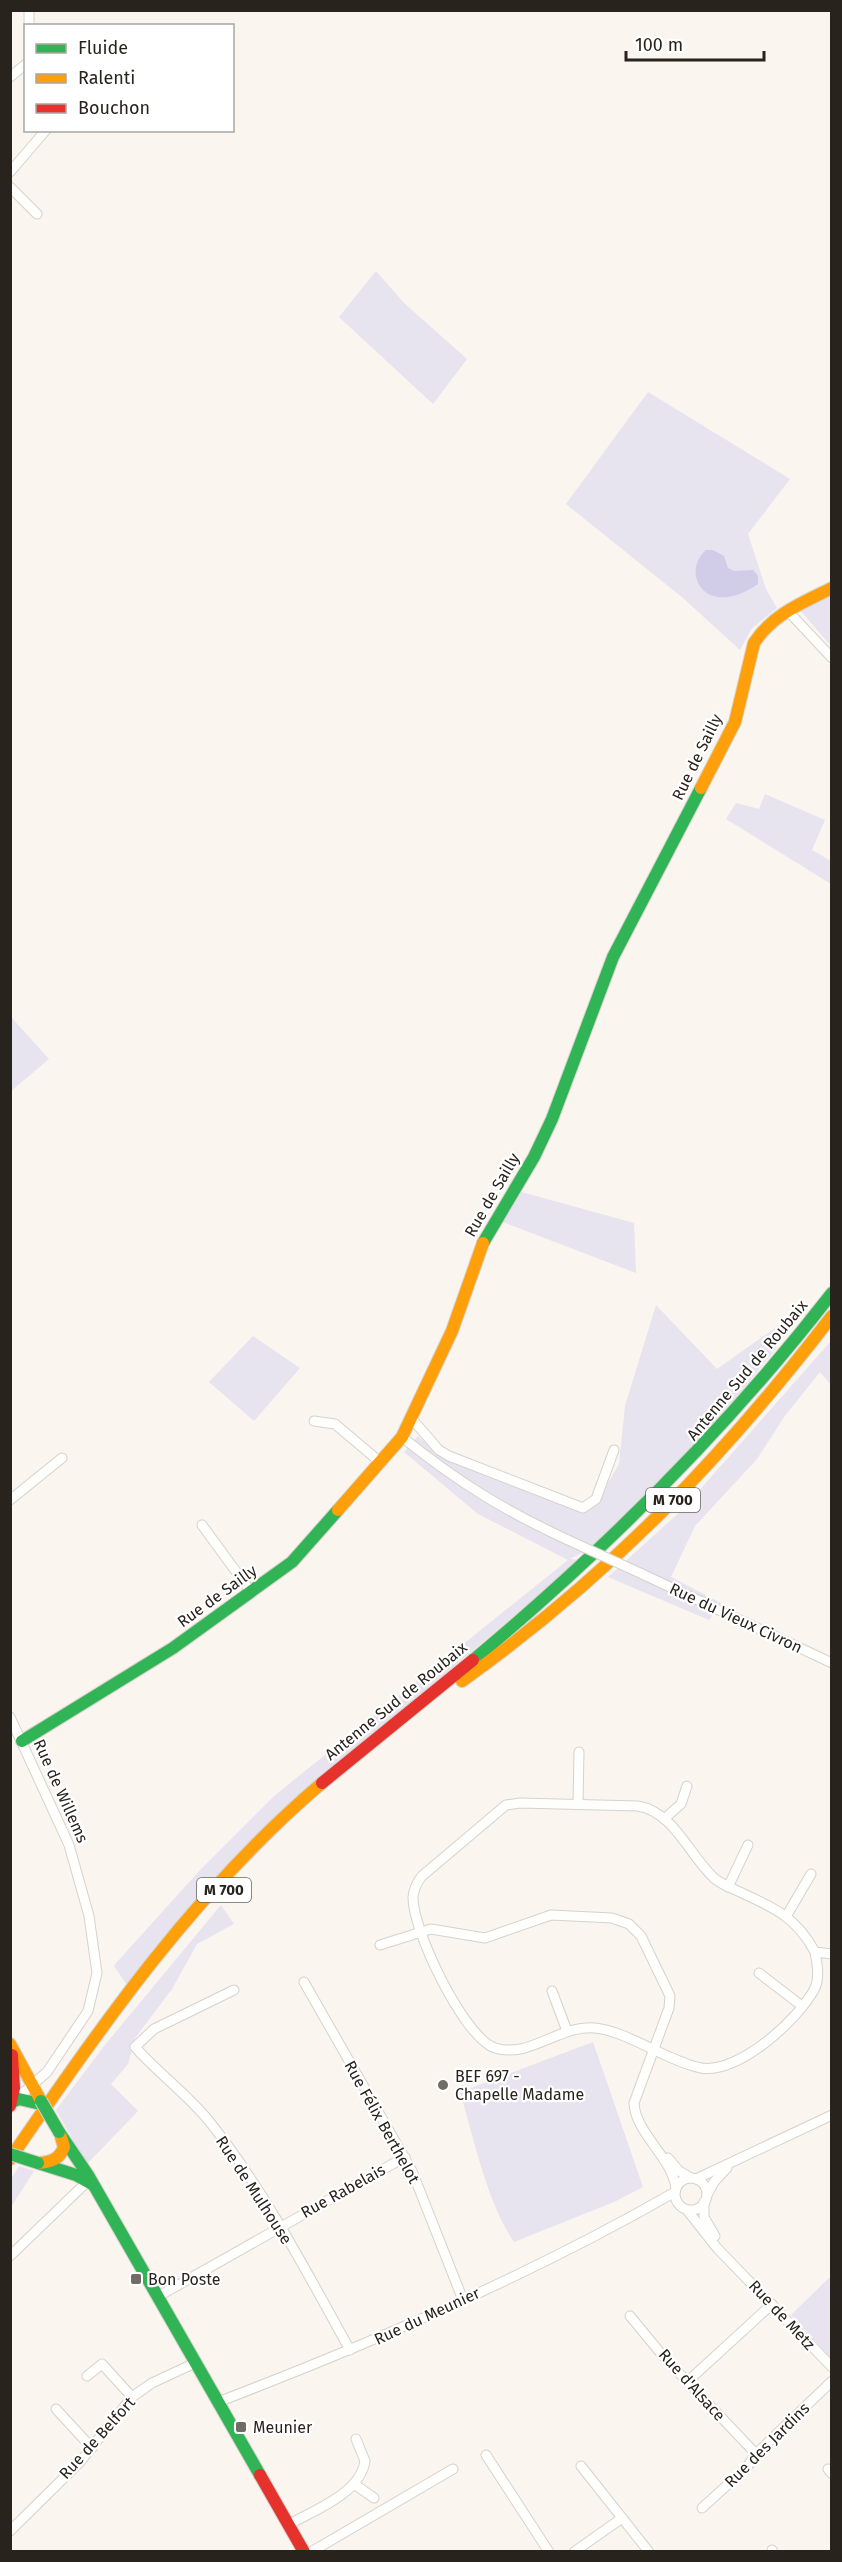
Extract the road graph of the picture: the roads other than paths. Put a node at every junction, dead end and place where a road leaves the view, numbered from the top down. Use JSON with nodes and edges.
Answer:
{"nodes":[{"id":1,"x":24,"y":66,"type":"edge"},
{"id":2,"x":10,"y":77,"type":"edge"},
{"id":3,"x":44,"y":132,"type":"edge"},
{"id":4,"x":10,"y":172,"type":"edge"},
{"id":5,"x":10,"y":187,"type":"edge"},
{"id":6,"x":37,"y":214,"type":"dead end"},
{"id":7,"x":831,"y":588,"type":"edge"},
{"id":8,"x":787,"y":610,"type":"junction"},
{"id":9,"x":831,"y":658,"type":"edge"},
{"id":10,"x":831,"y":1293,"type":"edge"},
{"id":11,"x":831,"y":1316,"type":"edge"},
{"id":12,"x":831,"y":1334,"type":"edge"},
{"id":13,"x":765,"y":1399,"type":"junction"},
{"id":14,"x":412,"y":1419,"type":"junction"},
{"id":15,"x":314,"y":1421,"type":"dead end"},
{"id":16,"x":402,"y":1437,"type":"junction"},
{"id":17,"x":614,"y":1450,"type":"dead end"},
{"id":18,"x":62,"y":1458,"type":"dead end"},
{"id":19,"x":380,"y":1462,"type":"junction"},
{"id":20,"x":10,"y":1500,"type":"edge"},
{"id":21,"x":202,"y":1525,"type":"dead end"},
{"id":22,"x":251,"y":1592,"type":"junction"},
{"id":23,"x":831,"y":1663,"type":"edge"},
{"id":24,"x":10,"y":1717,"type":"edge"},
{"id":25,"x":22,"y":1742,"type":"junction"},
{"id":26,"x":579,"y":1752,"type":"dead end"},
{"id":27,"x":687,"y":1786,"type":"dead end"},
{"id":28,"x":578,"y":1804,"type":"junction"},
{"id":29,"x":664,"y":1819,"type":"junction"},
{"id":30,"x":748,"y":1845,"type":"dead end"},
{"id":31,"x":811,"y":1874,"type":"dead end"},
{"id":32,"x":728,"y":1887,"type":"junction"},
{"id":33,"x":787,"y":1915,"type":"junction"},
{"id":34,"x":419,"y":1932,"type":"junction"},
{"id":35,"x":380,"y":1945,"type":"dead end"},
{"id":36,"x":815,"y":1952,"type":"junction"},
{"id":37,"x":831,"y":1954,"type":"edge"},
{"id":38,"x":759,"y":1974,"type":"dead end"},
{"id":39,"x":304,"y":1982,"type":"dead end"},
{"id":40,"x":234,"y":1990,"type":"dead end"},
{"id":41,"x":552,"y":1990,"type":"dead end"},
{"id":42,"x":802,"y":2006,"type":"junction"},
{"id":43,"x":567,"y":2031,"type":"junction"},
{"id":44,"x":10,"y":2044,"type":"edge"},
{"id":45,"x":653,"y":2050,"type":"junction"},
{"id":46,"x":32,"y":2086,"type":"junction"},
{"id":47,"x":12,"y":2103,"type":"edge"},
{"id":48,"x":41,"y":2105,"type":"junction"},
{"id":49,"x":831,"y":2115,"type":"edge"},
{"id":50,"x":59,"y":2132,"type":"junction"},
{"id":51,"x":649,"y":2136,"type":"junction"},
{"id":52,"x":10,"y":2154,"type":"edge"},
{"id":53,"x":405,"y":2157,"type":"junction"},
{"id":54,"x":742,"y":2158,"type":"junction"},
{"id":55,"x":10,"y":2159,"type":"edge"},
{"id":56,"x":38,"y":2163,"type":"junction"},
{"id":57,"x":10,"y":2171,"type":"edge"},
{"id":58,"x":695,"y":2179,"type":"junction"},
{"id":59,"x":90,"y":2182,"type":"junction"},
{"id":60,"x":675,"y":2190,"type":"junction"},
{"id":61,"x":705,"y":2200,"type":"junction"},
{"id":62,"x":685,"y":2209,"type":"junction"},
{"id":63,"x":630,"y":2217,"type":"junction"},
{"id":64,"x":280,"y":2226,"type":"junction"},
{"id":65,"x":10,"y":2256,"type":"edge"},
{"id":66,"x":733,"y":2263,"type":"junction"},
{"id":67,"x":157,"y":2297,"type":"junction"},
{"id":68,"x":463,"y":2300,"type":"junction"},
{"id":69,"x":772,"y":2304,"type":"junction"},
{"id":70,"x":630,"y":2316,"type":"dead end"},
{"id":71,"x":350,"y":2350,"type":"junction"},
{"id":72,"x":195,"y":2362,"type":"junction"},
{"id":73,"x":831,"y":2367,"type":"edge"},
{"id":74,"x":87,"y":2376,"type":"dead end"},
{"id":75,"x":831,"y":2381,"type":"edge"},
{"id":76,"x":687,"y":2382,"type":"junction"},
{"id":77,"x":132,"y":2397,"type":"junction"},
{"id":78,"x":218,"y":2402,"type":"junction"},
{"id":79,"x":57,"y":2409,"type":"dead end"},
{"id":80,"x":356,"y":2439,"type":"dead end"},
{"id":81,"x":92,"y":2448,"type":"junction"},
{"id":82,"x":756,"y":2454,"type":"junction"},
{"id":83,"x":486,"y":2455,"type":"dead end"},
{"id":84,"x":581,"y":2466,"type":"dead end"},
{"id":85,"x":453,"y":2469,"type":"dead end"},
{"id":86,"x":354,"y":2484,"type":"junction"},
{"id":87,"x":374,"y":2498,"type":"dead end"},
{"id":88,"x":702,"y":2508,"type":"dead end"},
{"id":89,"x":622,"y":2518,"type":"junction"},
{"id":90,"x":288,"y":2525,"type":"junction"},
{"id":91,"x":10,"y":2531,"type":"edge"},
{"id":92,"x":303,"y":2551,"type":"edge"},
{"id":93,"x":549,"y":2552,"type":"edge"},
{"id":94,"x":574,"y":2552,"type":"edge"},
{"id":95,"x":649,"y":2552,"type":"edge"}],
"edges":[{"from":1,"to":2,"type":"street"},
{"from":3,"to":4,"type":"street"},
{"from":5,"to":6,"type":"street"},
{"from":7,"to":8,"type":"main road","name":"Rue de Sailly"},
{"from":8,"to":9,"type":"street"},
{"from":8,"to":14,"type":"main road","name":"Rue de Sailly"},
{"from":10,"to":55,"type":"main road","name":"Antenne Sud de Roubaix","number":"M 700"},
{"from":11,"to":13,"type":"main road","name":"Antenne Sud de Roubaix","number":"M 700"},
{"from":12,"to":13,"type":"main road"},
{"from":13,"to":57,"type":"main road","name":"Antenne Sud de Roubaix","number":"M 700"},
{"from":14,"to":16,"type":"main road","name":"Rue de Sailly"},
{"from":14,"to":17,"type":"street"},
{"from":15,"to":19,"type":"street"},
{"from":16,"to":19,"type":"main road","name":"Rue de Sailly"},
{"from":16,"to":23,"type":"street","name":"Rue du Vieux Civron","bridge":true},
{"from":18,"to":20,"type":"street"},
{"from":19,"to":22,"type":"main road","name":"Rue de Sailly"},
{"from":21,"to":22,"type":"street"},
{"from":22,"to":25,"type":"main road","name":"Rue de Sailly"},
{"from":24,"to":25,"type":"street","name":"Rue de Willems"},
{"from":25,"to":46,"type":"street","name":"Rue de Willems"},
{"from":26,"to":28,"type":"street"},
{"from":27,"to":29,"type":"street"},
{"from":28,"to":29,"type":"street"},
{"from":28,"to":34,"type":"street"},
{"from":29,"to":32,"type":"street"},
{"from":30,"to":32,"type":"street"},
{"from":31,"to":33,"type":"street"},
{"from":32,"to":33,"type":"street"},
{"from":33,"to":36,"type":"street"},
{"from":34,"to":35,"type":"street"},
{"from":34,"to":43,"type":"street"},
{"from":34,"to":45,"type":"street"},
{"from":36,"to":37,"type":"street"},
{"from":36,"to":42,"type":"street"},
{"from":38,"to":42,"type":"street"},
{"from":39,"to":53,"type":"street","name":"Rue Félix Berthelot"},
{"from":40,"to":64,"type":"street","name":"Rue de Mulhouse"},
{"from":41,"to":43,"type":"street"},
{"from":42,"to":45,"type":"street"},
{"from":43,"to":45,"type":"street"},
{"from":44,"to":46,"type":"main road"},
{"from":44,"to":47,"type":"main road"},
{"from":45,"to":51,"type":"street"},
{"from":46,"to":47,"type":"street","name":"Rue de Willems"},
{"from":46,"to":48,"type":"main road"},
{"from":47,"to":48,"type":"main road"},
{"from":48,"to":50,"type":"main road","bridge":true},
{"from":49,"to":54,"type":"street"},
{"from":50,"to":56,"type":"main road"},
{"from":50,"to":59,"type":"main road"},
{"from":51,"to":58,"type":"street"},
{"from":51,"to":60,"type":"street"},
{"from":52,"to":56,"type":"main road","bridge":true},
{"from":53,"to":64,"type":"street","name":"Rue Rabelais"},
{"from":53,"to":68,"type":"street","name":"Rue Félix Berthelot"},
{"from":54,"to":58,"type":"street"},
{"from":54,"to":61,"type":"street"},
{"from":56,"to":59,"type":"main road"},
{"from":58,"to":60,"type":"street"},
{"from":58,"to":61,"type":"street"},
{"from":59,"to":65,"type":"street"},
{"from":59,"to":67,"type":"main road"},
{"from":60,"to":62,"type":"street"},
{"from":60,"to":63,"type":"street","name":"Rue du Meunier"},
{"from":61,"to":62,"type":"street"},
{"from":61,"to":66,"type":"street","name":"Rue de Metz"},
{"from":62,"to":63,"type":"street","name":"Rue du Meunier"},
{"from":62,"to":66,"type":"street","name":"Rue de Metz"},
{"from":63,"to":68,"type":"street","name":"Rue du Meunier"},
{"from":64,"to":67,"type":"street","name":"Rue Rabelais"},
{"from":64,"to":71,"type":"street","name":"Rue de Mulhouse"},
{"from":66,"to":69,"type":"street","name":"Rue de Metz"},
{"from":67,"to":72,"type":"main road"},
{"from":68,"to":71,"type":"street","name":"Rue du Meunier"},
{"from":69,"to":73,"type":"street","name":"Rue de Metz"},
{"from":69,"to":76,"type":"street"},
{"from":70,"to":76,"type":"street","name":"Rue d'Alsace"},
{"from":71,"to":78,"type":"street","name":"Rue du Meunier"},
{"from":72,"to":77,"type":"street","name":"Rue de Belfort"},
{"from":72,"to":78,"type":"main road"},
{"from":74,"to":77,"type":"street"},
{"from":75,"to":82,"type":"street","name":"Rue des Jardins"},
{"from":76,"to":82,"type":"street","name":"Rue d'Alsace"},
{"from":77,"to":81,"type":"street","name":"Rue de Belfort"},
{"from":78,"to":90,"type":"main road"},
{"from":79,"to":81,"type":"street"},
{"from":80,"to":86,"type":"street"},
{"from":81,"to":91,"type":"street","name":"Rue de Belfort"},
{"from":82,"to":88,"type":"street","name":"Rue des Jardins"},
{"from":83,"to":93,"type":"street"},
{"from":84,"to":89,"type":"street"},
{"from":85,"to":92,"type":"street"},
{"from":86,"to":87,"type":"street"},
{"from":86,"to":90,"type":"street"},
{"from":89,"to":94,"type":"street"},
{"from":89,"to":95,"type":"street"},
{"from":90,"to":92,"type":"main road"}]}
